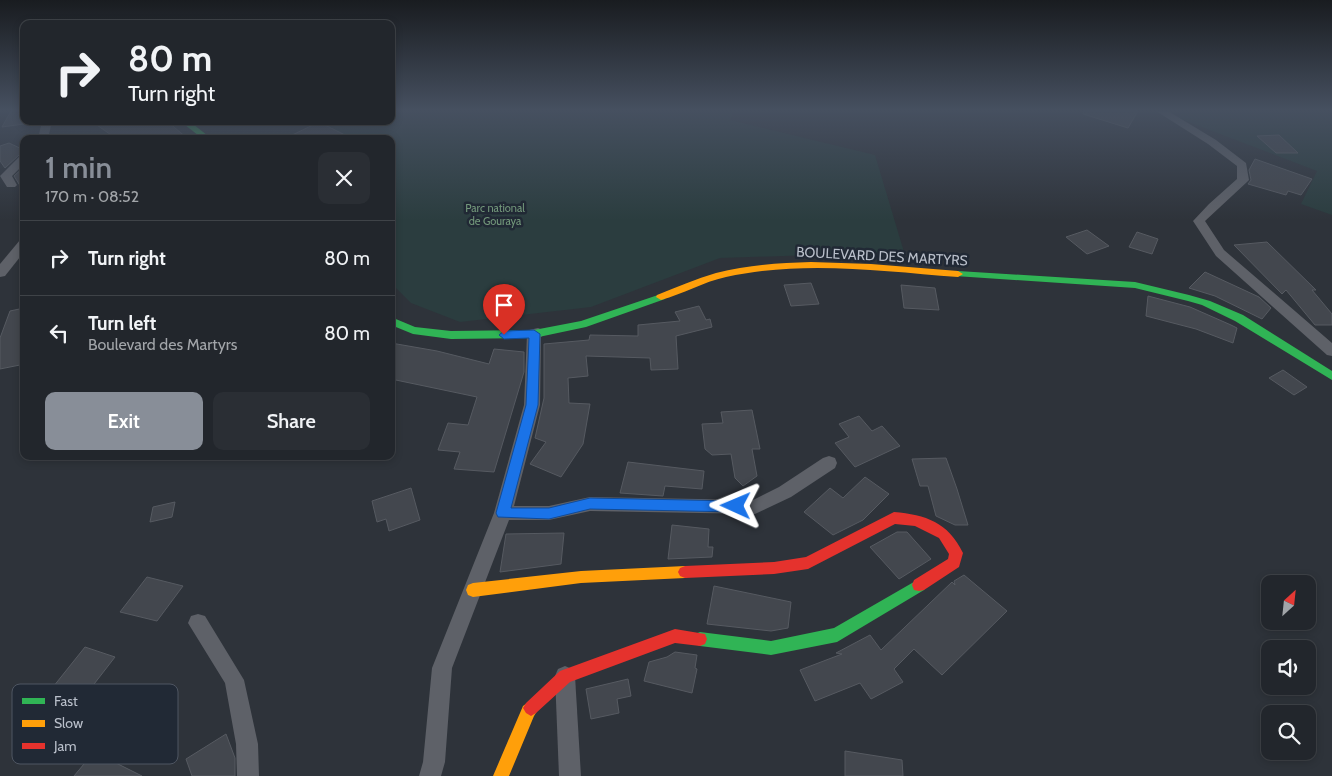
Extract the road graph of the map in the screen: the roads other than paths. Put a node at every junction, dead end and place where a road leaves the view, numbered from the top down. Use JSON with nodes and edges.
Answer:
{"nodes":[{"id":1,"x":1219,"y":147,"type":"edge"},
{"id":2,"x":20,"y":162,"type":"edge"},
{"id":3,"x":11,"y":185,"type":"dead end"},
{"id":4,"x":20,"y":248,"type":"edge"},
{"id":5,"x":0,"y":273,"type":"edge"},
{"id":6,"x":395,"y":323,"type":"edge"},
{"id":7,"x":536,"y":333,"type":"junction"},
{"id":8,"x":1332,"y":351,"type":"edge"},
{"id":9,"x":1332,"y":376,"type":"edge"},
{"id":10,"x":829,"y":463,"type":"dead end"},
{"id":11,"x":503,"y":513,"type":"junction"},
{"id":12,"x":473,"y":590,"type":"junction"},
{"id":13,"x":198,"y":624,"type":"dead end"},
{"id":14,"x":565,"y":676,"type":"junction"},
{"id":15,"x":248,"y":776,"type":"edge"},
{"id":16,"x":430,"y":776,"type":"edge"},
{"id":17,"x":501,"y":776,"type":"edge"},
{"id":18,"x":570,"y":776,"type":"edge"}],
"edges":[{"from":1,"to":8,"type":"street"},
{"from":2,"to":3,"type":"street"},
{"from":4,"to":5,"type":"street"},
{"from":6,"to":7,"type":"main road","name":"BOULEVARD DES MARTYRS"},
{"from":7,"to":9,"type":"main road","name":"BOULEVARD DES MARTYRS"},
{"from":7,"to":11,"type":"street"},
{"from":10,"to":11,"type":"street"},
{"from":11,"to":12,"type":"street"},
{"from":12,"to":14,"type":"main road"},
{"from":12,"to":16,"type":"street"},
{"from":13,"to":15,"type":"street"},
{"from":14,"to":17,"type":"main road"},
{"from":14,"to":18,"type":"street"}]}
